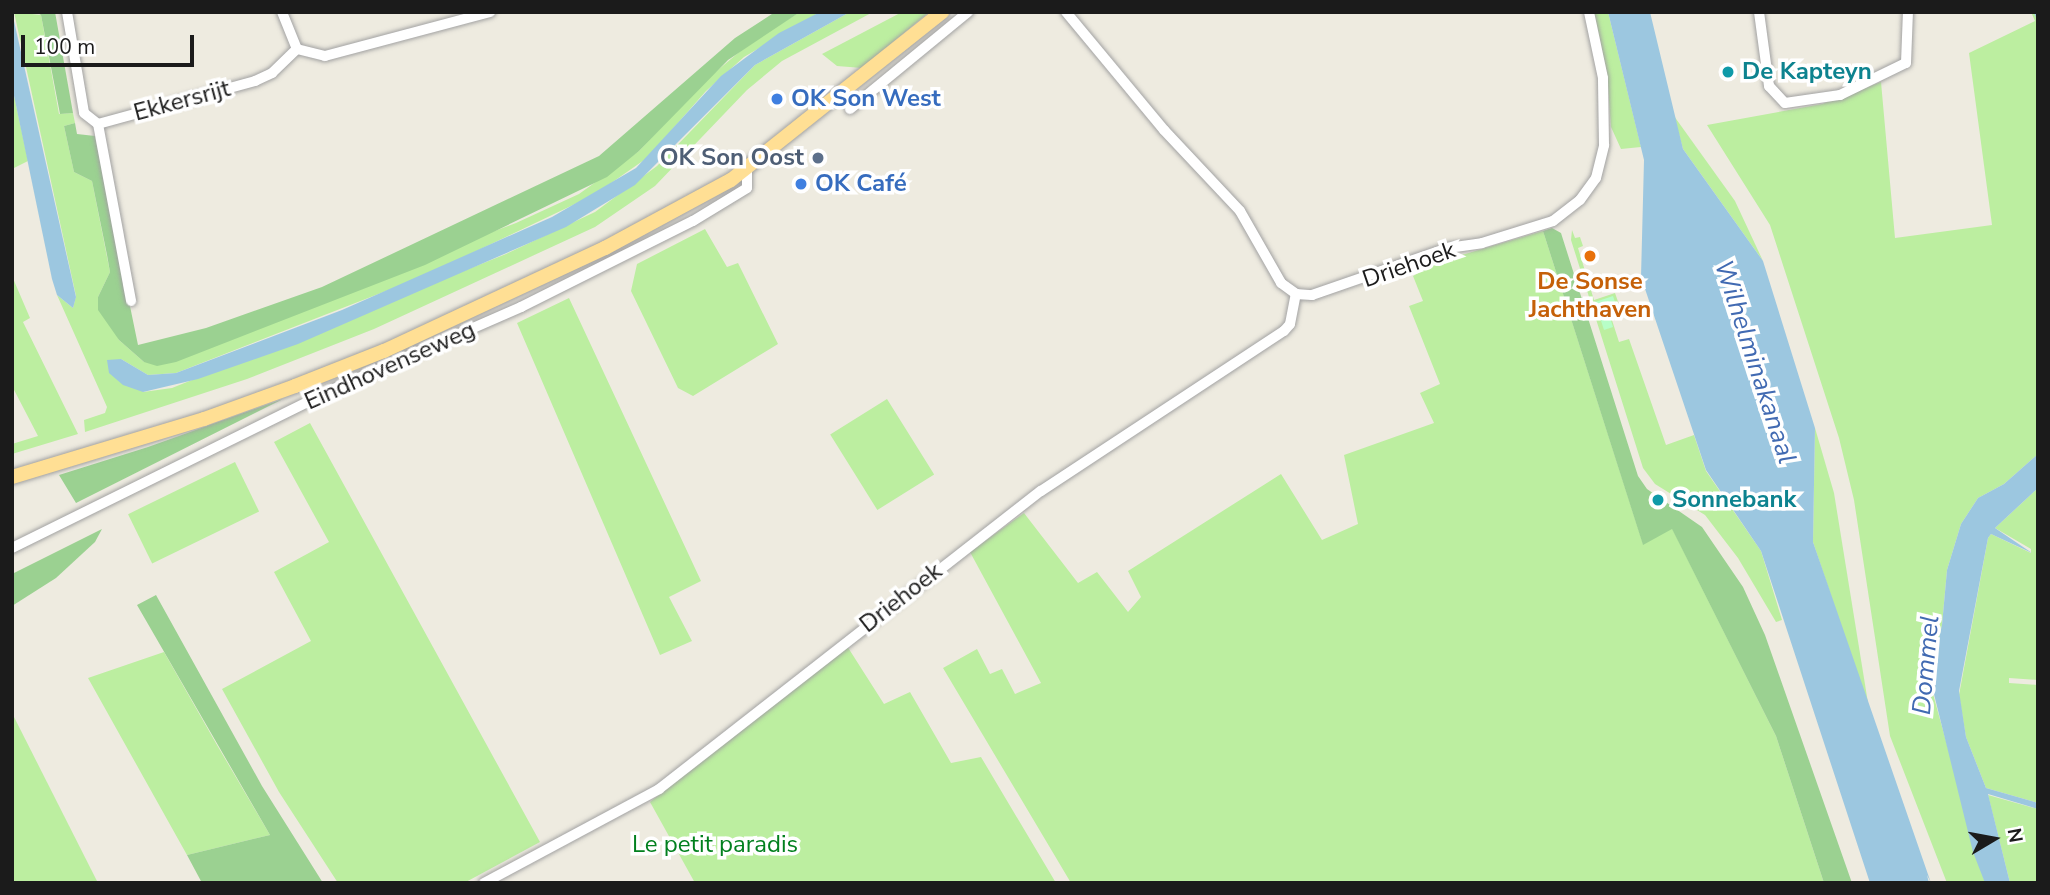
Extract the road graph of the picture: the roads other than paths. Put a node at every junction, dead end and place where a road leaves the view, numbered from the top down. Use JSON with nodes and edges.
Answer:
{"nodes":[{"id":1,"x":66,"y":12,"type":"edge"},
{"id":2,"x":282,"y":12,"type":"edge"},
{"id":3,"x":490,"y":12,"type":"edge"},
{"id":4,"x":943,"y":12,"type":"edge"},
{"id":5,"x":968,"y":12,"type":"edge"},
{"id":6,"x":1066,"y":12,"type":"edge"},
{"id":7,"x":1588,"y":12,"type":"edge"},
{"id":8,"x":1759,"y":12,"type":"edge"},
{"id":9,"x":1908,"y":12,"type":"edge"},
{"id":10,"x":921,"y":39,"type":"junction"},
{"id":11,"x":297,"y":49,"type":"junction"},
{"id":12,"x":850,"y":109,"type":"dead end"},
{"id":13,"x":98,"y":124,"type":"junction"},
{"id":14,"x":747,"y":168,"type":"junction"},
{"id":15,"x":1296,"y":294,"type":"junction"},
{"id":16,"x":131,"y":300,"type":"dead end"},
{"id":17,"x":12,"y":477,"type":"edge"},
{"id":18,"x":12,"y":548,"type":"edge"},
{"id":19,"x":484,"y":883,"type":"edge"}],
"edges":[{"from":1,"to":13,"type":"street"},
{"from":2,"to":11,"type":"street"},
{"from":3,"to":11,"type":"street"},
{"from":4,"to":10,"type":"main road","name":"Eindhovenseweg"},
{"from":5,"to":10,"type":"street","name":"Eindhovenseweg"},
{"from":6,"to":15,"type":"street"},
{"from":7,"to":15,"type":"street","name":"Driehoek"},
{"from":8,"to":9,"type":"street"},
{"from":10,"to":12,"type":"street","name":"Eindhovenseweg"},
{"from":10,"to":14,"type":"main road","name":"Eindhovenseweg"},
{"from":11,"to":13,"type":"street","name":"Ekkersrijt"},
{"from":13,"to":16,"type":"street"},
{"from":14,"to":17,"type":"main road","name":"Eindhovenseweg"},
{"from":14,"to":18,"type":"street","name":"Eindhovenseweg"},
{"from":15,"to":19,"type":"street","name":"Driehoek"}]}
